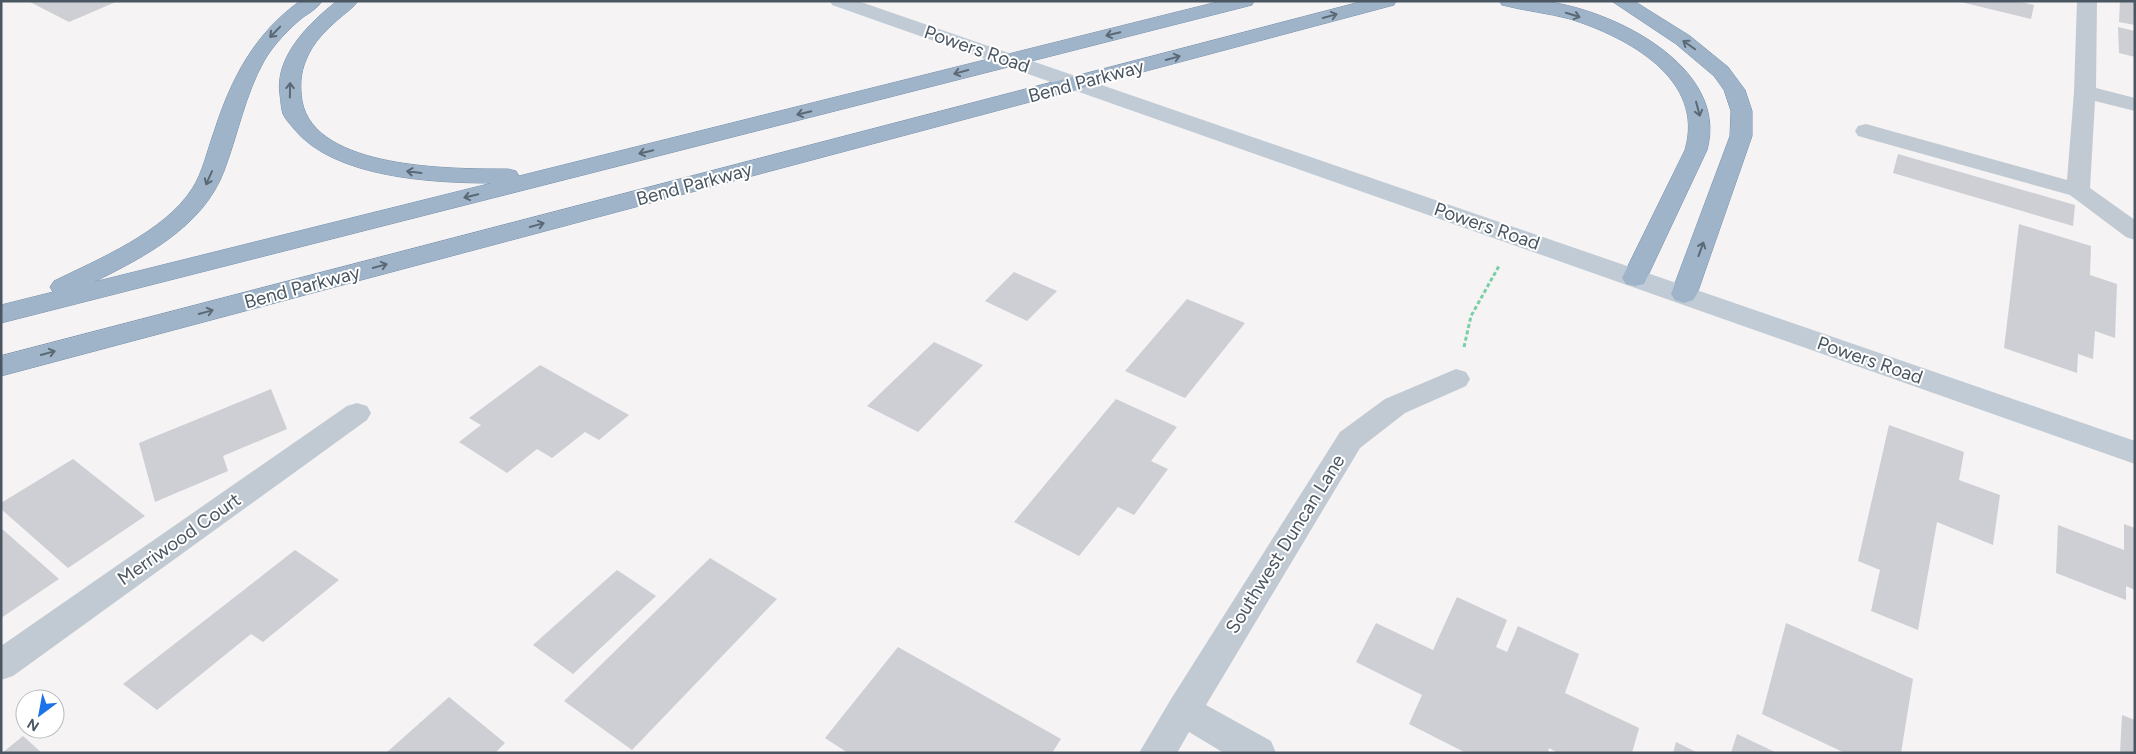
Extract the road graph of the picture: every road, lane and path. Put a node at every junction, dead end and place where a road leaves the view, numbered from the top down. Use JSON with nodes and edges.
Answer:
{"nodes":[{"id":1,"x":313,"y":1,"type":"edge"},
{"id":2,"x":348,"y":1,"type":"edge"},
{"id":3,"x":839,"y":1,"type":"edge"},
{"id":4,"x":1245,"y":1,"type":"edge"},
{"id":5,"x":1387,"y":1,"type":"edge"},
{"id":6,"x":1509,"y":1,"type":"edge"},
{"id":7,"x":1621,"y":1,"type":"edge"},
{"id":8,"x":2087,"y":1,"type":"edge"},
{"id":9,"x":1008,"y":60,"type":"junction"},
{"id":10,"x":1075,"y":84,"type":"junction"},
{"id":11,"x":2085,"y":92,"type":"junction"},
{"id":12,"x":2135,"y":105,"type":"edge"},
{"id":13,"x":1866,"y":131,"type":"dead end"},
{"id":14,"x":550,"y":176,"type":"junction"},
{"id":15,"x":2078,"y":190,"type":"junction"},
{"id":16,"x":2135,"y":232,"type":"edge"},
{"id":17,"x":1499,"y":265,"type":"dead end"},
{"id":18,"x":1635,"y":278,"type":"junction"},
{"id":19,"x":1684,"y":294,"type":"junction"},
{"id":20,"x":9,"y":312,"type":"edge"},
{"id":21,"x":1,"y":366,"type":"edge"},
{"id":22,"x":1456,"y":379,"type":"joint"},
{"id":23,"x":357,"y":414,"type":"dead end"},
{"id":24,"x":2135,"y":454,"type":"edge"},
{"id":25,"x":1,"y":665,"type":"edge"},
{"id":26,"x":1183,"y":710,"type":"junction"},
{"id":27,"x":1157,"y":753,"type":"edge"},
{"id":28,"x":1258,"y":753,"type":"edge"}],
"edges":[{"from":1,"to":20,"type":"highway","one_way":true},
{"from":14,"to":2,"type":"highway","one_way":true},
{"from":3,"to":9,"type":"main road","name":"Powers Road"},
{"from":4,"to":9,"type":"highway","name":"Bend Parkway","one_way":true},
{"from":10,"to":5,"type":"highway","name":"Bend Parkway","one_way":true},
{"from":6,"to":18,"type":"highway","one_way":true},
{"from":19,"to":7,"type":"highway","one_way":true},
{"from":8,"to":11,"type":"street"},
{"from":9,"to":10,"type":"main road","name":"Powers Road"},
{"from":9,"to":14,"type":"highway","name":"Bend Parkway","one_way":true},
{"from":10,"to":18,"type":"main road","name":"Powers Road"},
{"from":21,"to":10,"type":"highway","name":"Bend Parkway","one_way":true},
{"from":11,"to":12,"type":"street"},
{"from":11,"to":15,"type":"street"},
{"from":13,"to":15,"type":"street"},
{"from":14,"to":20,"type":"highway","name":"Bend Parkway","one_way":true},
{"from":15,"to":16,"type":"street"},
{"from":17,"to":22,"type":"path"},
{"from":18,"to":19,"type":"main road","name":"Powers Road"},
{"from":19,"to":24,"type":"main road","name":"Powers Road"},
{"from":22,"to":26,"type":"street","name":"Southwest Duncan Lane"},
{"from":23,"to":25,"type":"street","name":"Merriwood Court"},
{"from":26,"to":27,"type":"street","name":"Southwest Duncan Lane"},
{"from":26,"to":28,"type":"street"}]}
